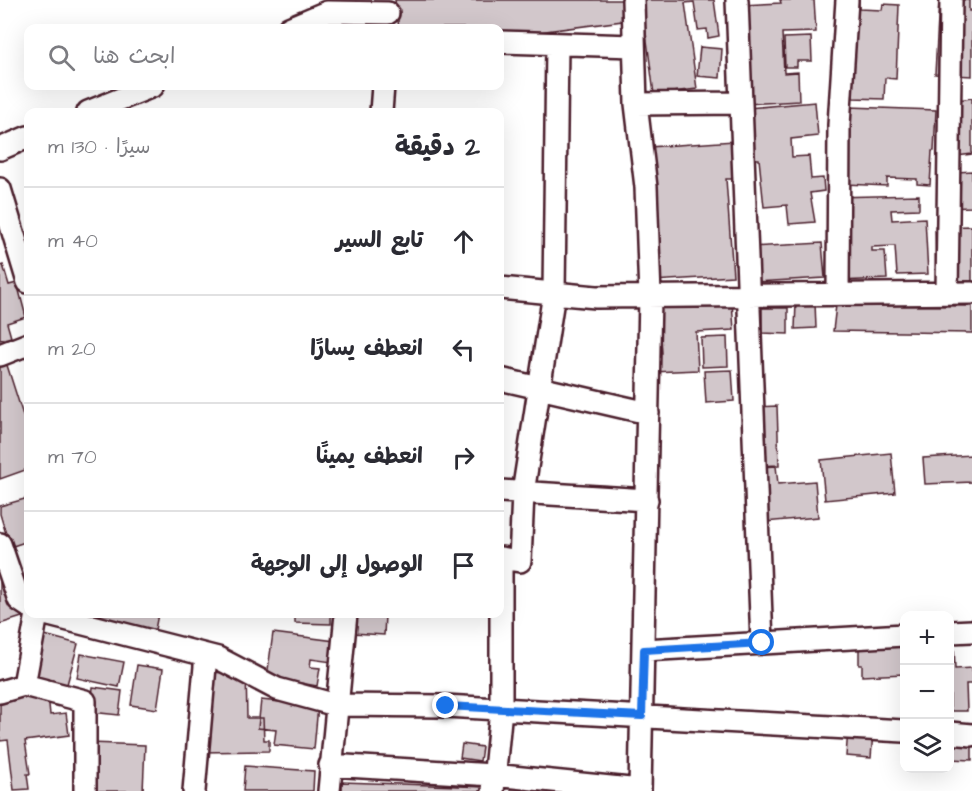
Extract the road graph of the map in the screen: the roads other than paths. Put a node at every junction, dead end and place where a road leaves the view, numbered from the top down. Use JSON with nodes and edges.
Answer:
{"nodes":[{"id":1,"x":633,"y":0,"type":"edge"},
{"id":2,"x":737,"y":0,"type":"edge"},
{"id":3,"x":847,"y":0,"type":"edge"},
{"id":4,"x":951,"y":0,"type":"edge"},
{"id":5,"x":388,"y":14,"type":"edge"},
{"id":6,"x":298,"y":24,"type":"edge"},
{"id":7,"x":504,"y":42,"type":"edge"},
{"id":8,"x":557,"y":44,"type":"junction"},
{"id":9,"x":634,"y":45,"type":"junction"},
{"id":10,"x":143,"y":90,"type":"edge"},
{"id":11,"x":383,"y":90,"type":"edge"},
{"id":12,"x":741,"y":103,"type":"junction"},
{"id":13,"x":636,"y":104,"type":"junction"},
{"id":14,"x":98,"y":108,"type":"edge"},
{"id":15,"x":381,"y":108,"type":"edge"},
{"id":16,"x":24,"y":139,"type":"edge"},
{"id":17,"x":0,"y":149,"type":"edge"},
{"id":18,"x":0,"y":189,"type":"edge"},
{"id":19,"x":24,"y":269,"type":"edge"},
{"id":20,"x":504,"y":288,"type":"edge"},
{"id":21,"x":554,"y":293,"type":"junction"},
{"id":22,"x":947,"y":293,"type":"junction"},
{"id":23,"x":972,"y":293,"type":"edge"},
{"id":24,"x":838,"y":294,"type":"junction"},
{"id":25,"x":748,"y":295,"type":"junction"},
{"id":26,"x":650,"y":296,"type":"junction"},
{"id":27,"x":24,"y":346,"type":"edge"},
{"id":28,"x":0,"y":355,"type":"edge"},
{"id":29,"x":504,"y":380,"type":"edge"},
{"id":30,"x":539,"y":388,"type":"junction"},
{"id":31,"x":648,"y":413,"type":"junction"},
{"id":32,"x":504,"y":491,"type":"edge"},
{"id":33,"x":523,"y":493,"type":"junction"},
{"id":34,"x":646,"y":500,"type":"junction"},
{"id":35,"x":0,"y":544,"type":"edge"},
{"id":36,"x":504,"y":558,"type":"edge"},
{"id":37,"x":24,"y":603,"type":"edge"},
{"id":38,"x":36,"y":618,"type":"edge"},
{"id":39,"x":61,"y":618,"type":"edge"},
{"id":40,"x":346,"y":618,"type":"edge"},
{"id":41,"x":501,"y":618,"type":"edge"},
{"id":42,"x":972,"y":631,"type":"edge"},
{"id":43,"x":954,"y":632,"type":"edge"},
{"id":44,"x":900,"y":635,"type":"edge"},
{"id":45,"x":762,"y":643,"type":"junction"},
{"id":46,"x":644,"y":650,"type":"junction"},
{"id":47,"x":206,"y":655,"type":"junction"},
{"id":48,"x":24,"y":685,"type":"junction"},
{"id":49,"x":0,"y":692,"type":"edge"},
{"id":50,"x":336,"y":705,"type":"junction"},
{"id":51,"x":501,"y":709,"type":"junction"},
{"id":52,"x":642,"y":716,"type":"junction"},
{"id":53,"x":900,"y":731,"type":"edge"},
{"id":54,"x":954,"y":733,"type":"edge"},
{"id":55,"x":972,"y":735,"type":"edge"},
{"id":56,"x":330,"y":765,"type":"junction"},
{"id":57,"x":493,"y":783,"type":"edge"},
{"id":58,"x":640,"y":790,"type":"edge"},
{"id":59,"x":85,"y":791,"type":"edge"},
{"id":60,"x":194,"y":791,"type":"edge"},
{"id":61,"x":328,"y":791,"type":"edge"}],
"edges":[{"from":1,"to":9,"type":"street"},
{"from":2,"to":12,"type":"street"},
{"from":3,"to":24,"type":"street"},
{"from":4,"to":22,"type":"street"},
{"from":5,"to":6,"type":"street"},
{"from":7,"to":8,"type":"street"},
{"from":8,"to":9,"type":"street"},
{"from":8,"to":21,"type":"street"},
{"from":9,"to":13,"type":"street"},
{"from":10,"to":14,"type":"street"},
{"from":11,"to":15,"type":"street"},
{"from":12,"to":13,"type":"street"},
{"from":12,"to":25,"type":"street"},
{"from":13,"to":26,"type":"street"},
{"from":16,"to":17,"type":"street"},
{"from":18,"to":19,"type":"street"},
{"from":20,"to":21,"type":"street"},
{"from":21,"to":26,"type":"street"},
{"from":21,"to":30,"type":"street"},
{"from":22,"to":23,"type":"street"},
{"from":22,"to":24,"type":"street"},
{"from":24,"to":25,"type":"street"},
{"from":25,"to":26,"type":"street"},
{"from":25,"to":45,"type":"street"},
{"from":26,"to":31,"type":"street"},
{"from":27,"to":28,"type":"street"},
{"from":29,"to":30,"type":"street"},
{"from":30,"to":31,"type":"street"},
{"from":30,"to":33,"type":"street"},
{"from":31,"to":34,"type":"street"},
{"from":32,"to":33,"type":"street"},
{"from":33,"to":34,"type":"street"},
{"from":33,"to":36,"type":"street"},
{"from":34,"to":46,"type":"street"},
{"from":35,"to":37,"type":"street"},
{"from":38,"to":48,"type":"street"},
{"from":39,"to":47,"type":"street"},
{"from":40,"to":50,"type":"street"},
{"from":41,"to":51,"type":"street"},
{"from":42,"to":43,"type":"street"},
{"from":44,"to":45,"type":"street"},
{"from":45,"to":46,"type":"street"},
{"from":46,"to":52,"type":"street"},
{"from":47,"to":50,"type":"street"},
{"from":47,"to":60,"type":"street"},
{"from":48,"to":49,"type":"street"},
{"from":48,"to":59,"type":"street"},
{"from":50,"to":51,"type":"street"},
{"from":50,"to":56,"type":"street"},
{"from":51,"to":52,"type":"street"},
{"from":51,"to":57,"type":"street"},
{"from":52,"to":53,"type":"street"},
{"from":52,"to":58,"type":"street"},
{"from":54,"to":55,"type":"street"},
{"from":56,"to":57,"type":"street"},
{"from":56,"to":61,"type":"street"},
{"from":57,"to":58,"type":"street"}]}
